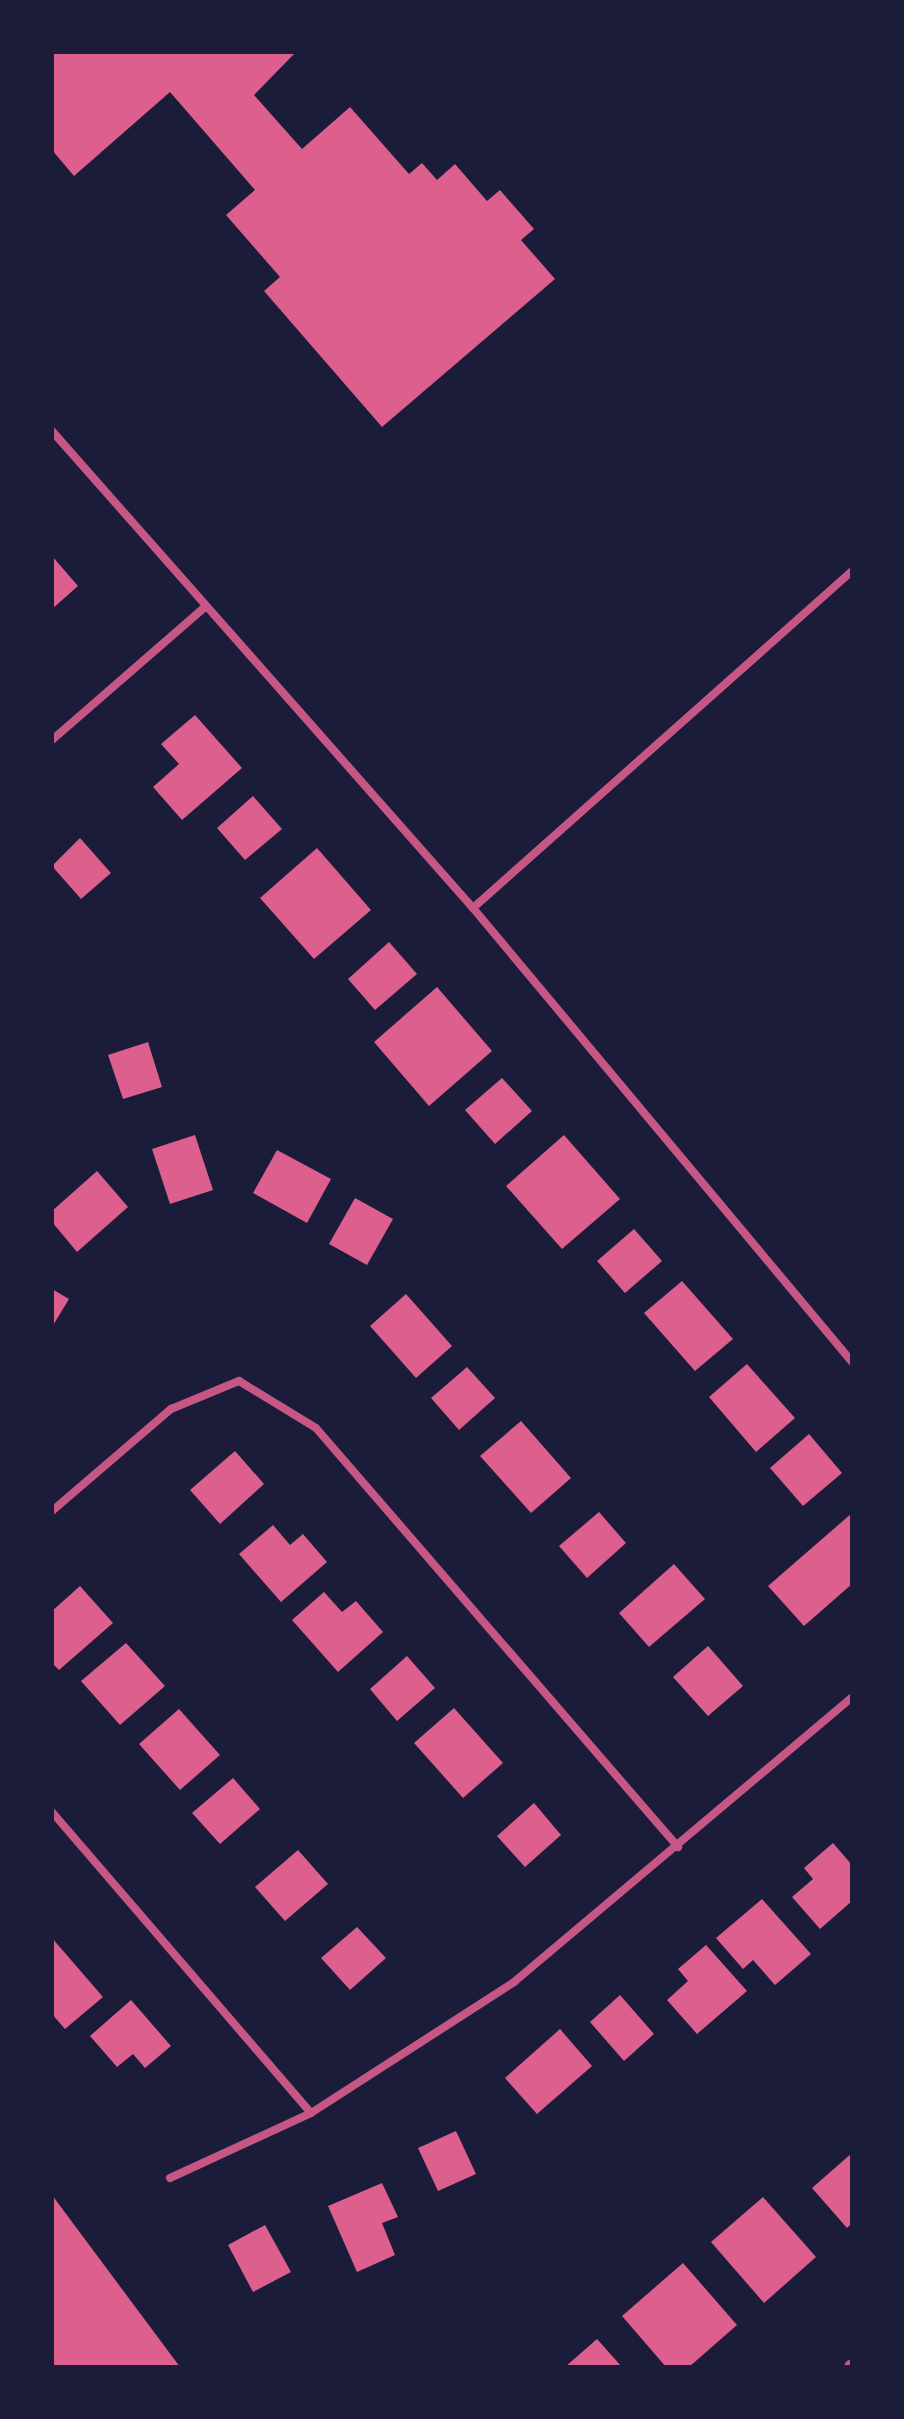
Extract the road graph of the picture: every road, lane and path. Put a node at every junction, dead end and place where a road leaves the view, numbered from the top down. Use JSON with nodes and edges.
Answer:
{"nodes":[{"id":1,"x":52,"y":431,"type":"edge"},
{"id":2,"x":852,"y":571,"type":"edge"},
{"id":3,"x":204,"y":608,"type":"junction"},
{"id":4,"x":52,"y":740,"type":"edge"},
{"id":5,"x":473,"y":908,"type":"junction"},
{"id":6,"x":852,"y":1362,"type":"edge"},
{"id":7,"x":52,"y":1511,"type":"edge"},
{"id":8,"x":852,"y":1697,"type":"edge"},
{"id":9,"x":52,"y":1812,"type":"edge"},
{"id":10,"x":678,"y":1847,"type":"junction"},
{"id":11,"x":311,"y":2113,"type":"junction"},
{"id":12,"x":170,"y":2178,"type":"dead end"}],
"edges":[{"from":1,"to":3,"type":"street"},
{"from":2,"to":5,"type":"street"},
{"from":3,"to":4,"type":"street"},
{"from":3,"to":5,"type":"street"},
{"from":5,"to":6,"type":"street"},
{"from":7,"to":10,"type":"street"},
{"from":8,"to":10,"type":"street"},
{"from":9,"to":11,"type":"street"},
{"from":10,"to":11,"type":"street"},
{"from":11,"to":12,"type":"street"}]}
